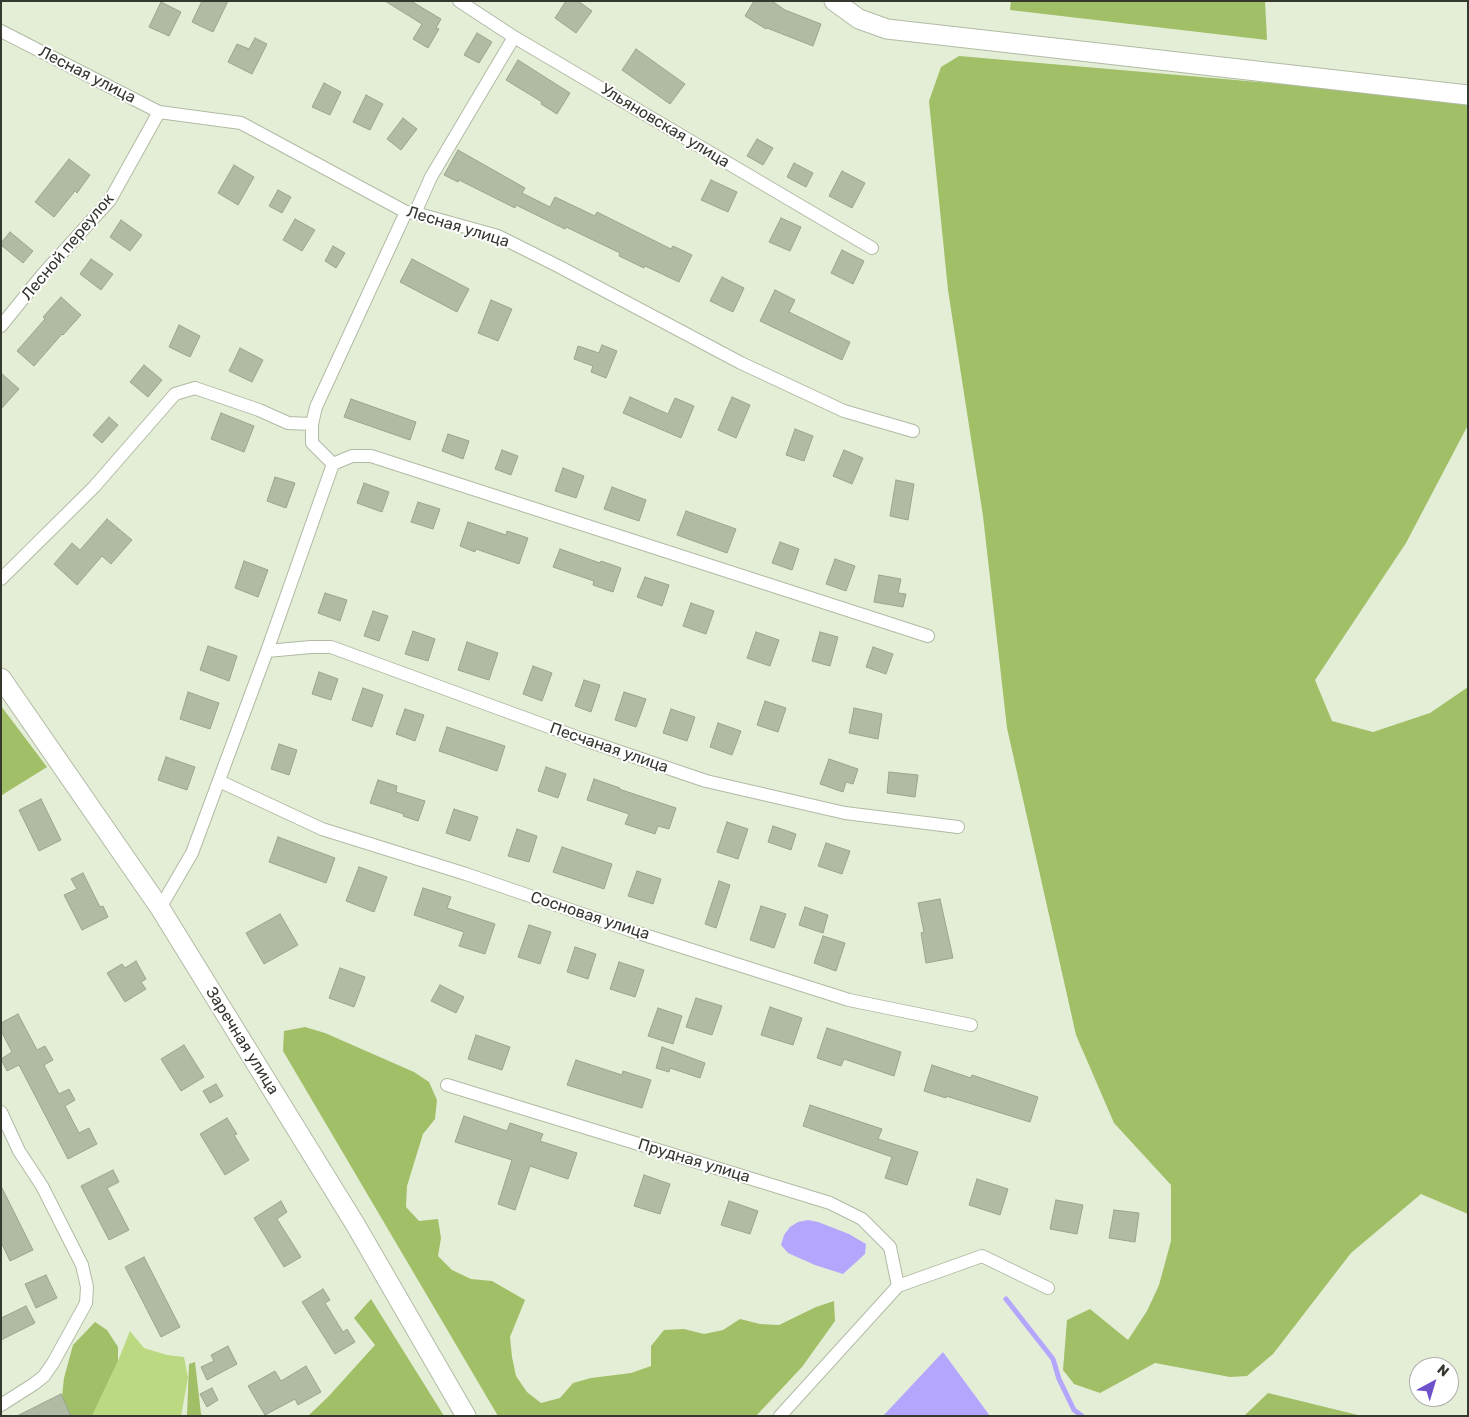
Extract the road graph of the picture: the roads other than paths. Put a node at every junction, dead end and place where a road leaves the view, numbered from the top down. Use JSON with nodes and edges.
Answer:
{"nodes":[{"id":1,"x":459,"y":1,"type":"edge"},
{"id":2,"x":834,"y":1,"type":"edge"},
{"id":3,"x":1,"y":31,"type":"edge"},
{"id":4,"x":514,"y":37,"type":"junction"},
{"id":5,"x":1468,"y":95,"type":"edge"},
{"id":6,"x":159,"y":112,"type":"junction"},
{"id":7,"x":410,"y":212,"type":"junction"},
{"id":8,"x":872,"y":248,"type":"dead end"},
{"id":9,"x":1,"y":326,"type":"edge"},
{"id":10,"x":312,"y":424,"type":"junction"},
{"id":11,"x":913,"y":431,"type":"dead end"},
{"id":12,"x":333,"y":464,"type":"junction"},
{"id":13,"x":1,"y":579,"type":"edge"},
{"id":14,"x":928,"y":636,"type":"dead end"},
{"id":15,"x":267,"y":652,"type":"junction"},
{"id":16,"x":1,"y":678,"type":"edge"},
{"id":17,"x":219,"y":780,"type":"junction"},
{"id":18,"x":958,"y":828,"type":"dead end"},
{"id":19,"x":160,"y":908,"type":"junction"},
{"id":20,"x":971,"y":1025,"type":"dead end"},
{"id":21,"x":447,"y":1085,"type":"dead end"},
{"id":22,"x":1,"y":1112,"type":"edge"},
{"id":23,"x":898,"y":1286,"type":"junction"},
{"id":24,"x":1048,"y":1288,"type":"dead end"},
{"id":25,"x":1,"y":1405,"type":"edge"},
{"id":26,"x":466,"y":1416,"type":"edge"},
{"id":27,"x":780,"y":1416,"type":"edge"}],
"edges":[{"from":1,"to":4,"type":"street","name":"Ульяновская улица"},
{"from":2,"to":5,"type":"main road"},
{"from":3,"to":6,"type":"street","name":"Лесная улица"},
{"from":4,"to":7,"type":"street"},
{"from":4,"to":8,"type":"street","name":"Ульяновская улица"},
{"from":6,"to":7,"type":"street","name":"Лесная улица"},
{"from":6,"to":9,"type":"street","name":"Лесной переулок"},
{"from":7,"to":10,"type":"street"},
{"from":7,"to":11,"type":"street","name":"Лесная улица"},
{"from":10,"to":12,"type":"street"},
{"from":10,"to":13,"type":"street"},
{"from":12,"to":14,"type":"street"},
{"from":12,"to":15,"type":"street"},
{"from":15,"to":17,"type":"street"},
{"from":15,"to":18,"type":"street","name":"Песчаная улица"},
{"from":16,"to":19,"type":"main road","name":"Заречная улица"},
{"from":17,"to":19,"type":"street"},
{"from":17,"to":20,"type":"street","name":"Сосновая улица"},
{"from":19,"to":26,"type":"main road","name":"Заречная улица"},
{"from":21,"to":23,"type":"street","name":"Прудная улица"},
{"from":22,"to":25,"type":"street"},
{"from":23,"to":24,"type":"street"},
{"from":23,"to":27,"type":"street"}]}
